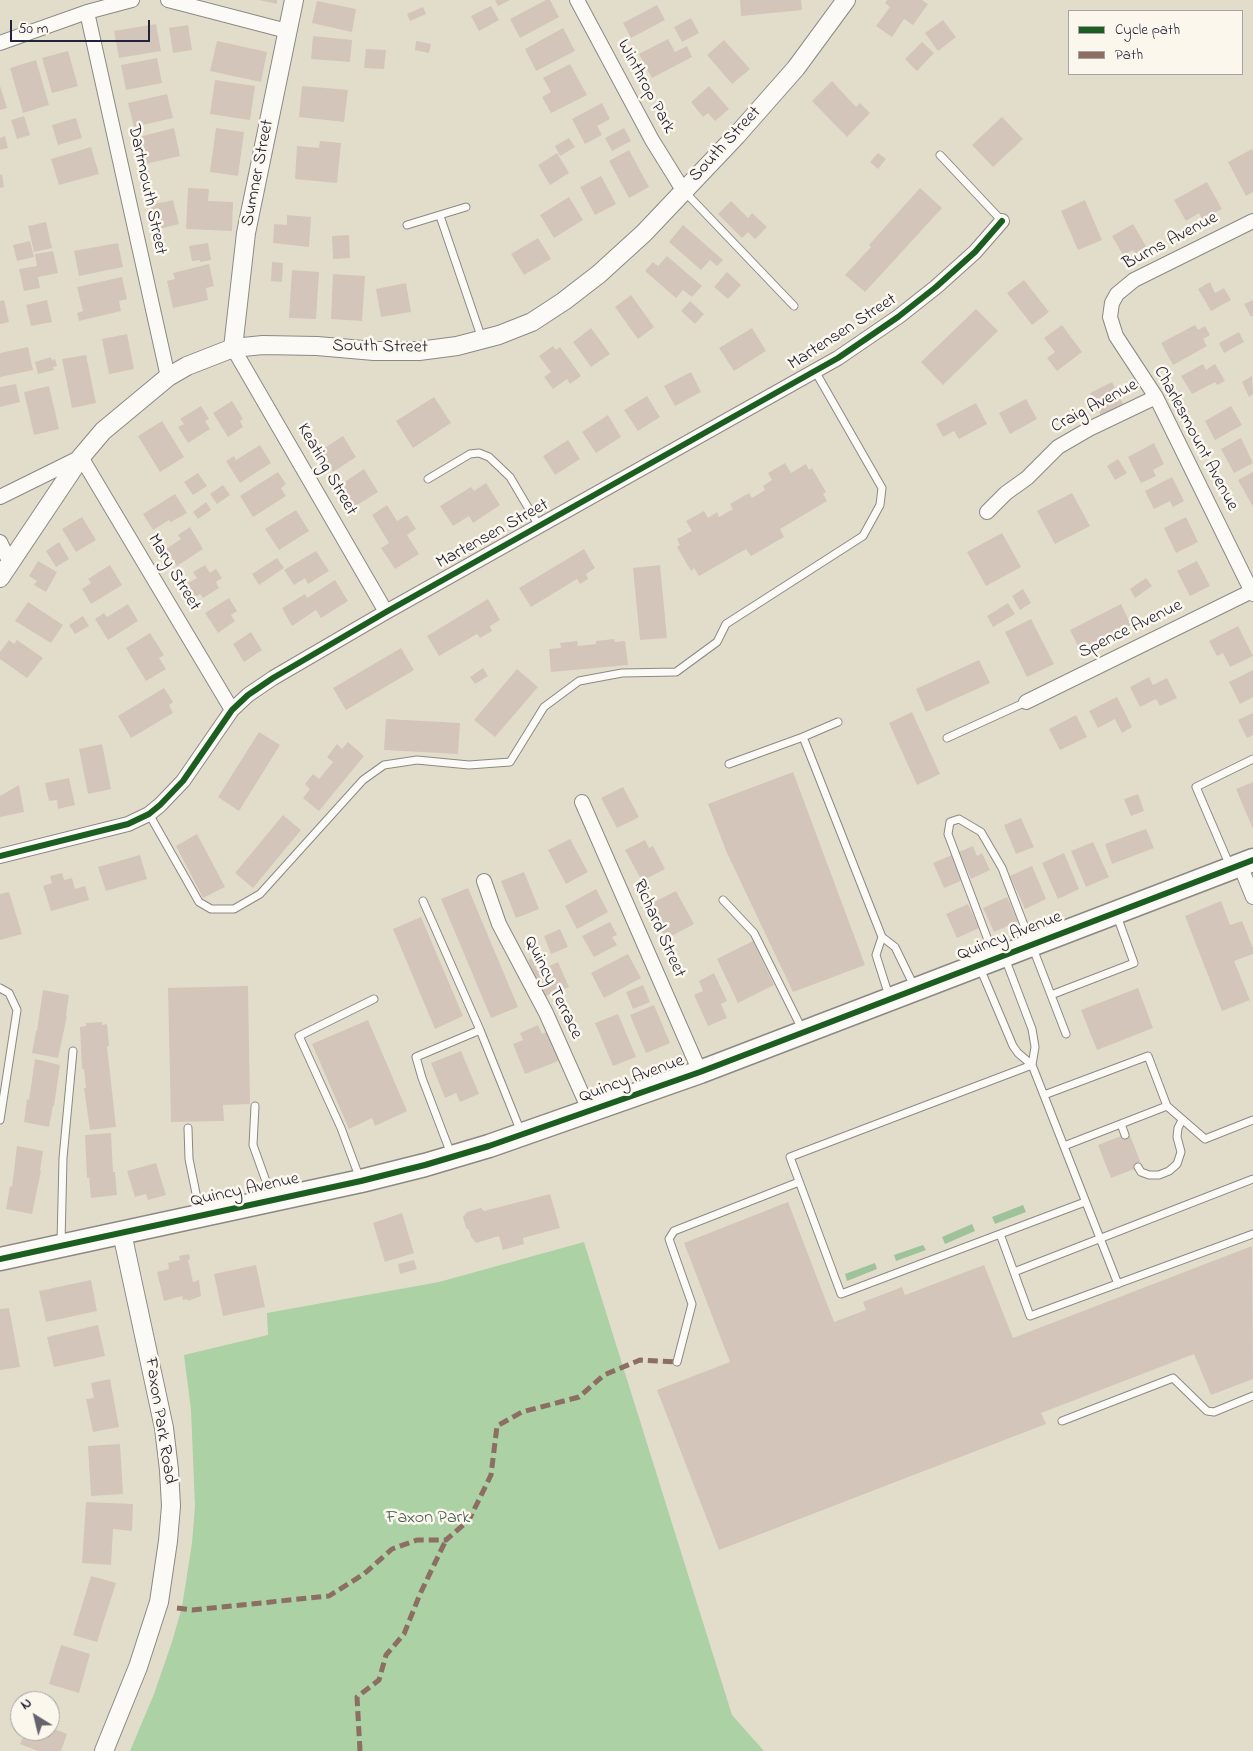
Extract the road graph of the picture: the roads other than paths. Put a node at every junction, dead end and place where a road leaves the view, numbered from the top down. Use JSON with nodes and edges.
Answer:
{"nodes":[{"id":1,"x":132,"y":0,"type":"edge"},
{"id":2,"x":168,"y":0,"type":"edge"},
{"id":3,"x":294,"y":0,"type":"edge"},
{"id":4,"x":578,"y":0,"type":"edge"},
{"id":5,"x":846,"y":0,"type":"edge"},
{"id":6,"x":88,"y":12,"type":"junction"},
{"id":7,"x":288,"y":32,"type":"junction"},
{"id":8,"x":0,"y":43,"type":"edge"},
{"id":9,"x":940,"y":155,"type":"dead end"},
{"id":10,"x":683,"y":190,"type":"junction"},
{"id":11,"x":466,"y":207,"type":"dead end"},
{"id":12,"x":440,"y":216,"type":"junction"},
{"id":13,"x":1002,"y":221,"type":"joint"},
{"id":14,"x":1253,"y":221,"type":"edge"},
{"id":15,"x":407,"y":225,"type":"dead end"},
{"id":16,"x":1112,"y":303,"type":"joint"},
{"id":17,"x":794,"y":306,"type":"dead end"},
{"id":18,"x":482,"y":340,"type":"junction"},
{"id":19,"x":232,"y":348,"type":"junction"},
{"id":20,"x":815,"y":371,"type":"junction"},
{"id":21,"x":168,"y":377,"type":"junction"},
{"id":22,"x":1156,"y":397,"type":"junction"},
{"id":23,"x":81,"y":457,"type":"junction"},
{"id":24,"x":428,"y":479,"type":"dead end"},
{"id":25,"x":0,"y":497,"type":"edge"},
{"id":26,"x":987,"y":512,"type":"dead end"},
{"id":27,"x":539,"y":526,"type":"junction"},
{"id":28,"x":0,"y":542,"type":"edge"},
{"id":29,"x":10,"y":563,"type":"junction"},
{"id":30,"x":0,"y":578,"type":"edge"},
{"id":31,"x":1252,"y":592,"type":"edge"},
{"id":32,"x":386,"y":612,"type":"junction"},
{"id":33,"x":1026,"y":702,"type":"joint"},
{"id":34,"x":232,"y":710,"type":"junction"},
{"id":35,"x":838,"y":722,"type":"dead end"},
{"id":36,"x":803,"y":737,"type":"junction"},
{"id":37,"x":947,"y":738,"type":"dead end"},
{"id":38,"x":1253,"y":759,"type":"edge"},
{"id":39,"x":729,"y":764,"type":"dead end"},
{"id":40,"x":582,"y":802,"type":"dead end"},
{"id":41,"x":149,"y":814,"type":"junction"},
{"id":42,"x":0,"y":856,"type":"edge"},
{"id":43,"x":1242,"y":864,"type":"edge"},
{"id":44,"x":484,"y":880,"type":"dead end"},
{"id":45,"x":1253,"y":897,"type":"edge"},
{"id":46,"x":423,"y":900,"type":"dead end"},
{"id":47,"x":723,"y":900,"type":"dead end"},
{"id":48,"x":1116,"y":912,"type":"junction"},
{"id":49,"x":882,"y":937,"type":"junction"},
{"id":50,"x":1031,"y":945,"type":"junction"},
{"id":51,"x":992,"y":959,"type":"junction"},
{"id":52,"x":0,"y":988,"type":"edge"},
{"id":53,"x":915,"y":989,"type":"junction"},
{"id":54,"x":1051,"y":995,"type":"junction"},
{"id":55,"x":890,"y":998,"type":"junction"},
{"id":56,"x":374,"y":1000,"type":"dead end"},
{"id":57,"x":480,"y":1030,"type":"junction"},
{"id":58,"x":803,"y":1032,"type":"junction"},
{"id":59,"x":1066,"y":1034,"type":"dead end"},
{"id":60,"x":73,"y":1051,"type":"dead end"},
{"id":61,"x":1032,"y":1065,"type":"junction"},
{"id":62,"x":700,"y":1072,"type":"junction"},
{"id":63,"x":1044,"y":1095,"type":"junction"},
{"id":64,"x":255,"y":1106,"type":"dead end"},
{"id":65,"x":1167,"y":1106,"type":"junction"},
{"id":66,"x":590,"y":1112,"type":"junction"},
{"id":67,"x":0,"y":1120,"type":"edge"},
{"id":68,"x":1182,"y":1120,"type":"junction"},
{"id":69,"x":1253,"y":1120,"type":"edge"},
{"id":70,"x":1121,"y":1124,"type":"junction"},
{"id":71,"x":188,"y":1128,"type":"dead end"},
{"id":72,"x":522,"y":1134,"type":"junction"},
{"id":73,"x":1125,"y":1135,"type":"dead end"},
{"id":74,"x":1064,"y":1146,"type":"junction"},
{"id":75,"x":452,"y":1157,"type":"junction"},
{"id":76,"x":1138,"y":1167,"type":"dead end"},
{"id":77,"x":1253,"y":1179,"type":"edge"},
{"id":78,"x":360,"y":1181,"type":"junction"},
{"id":79,"x":799,"y":1182,"type":"junction"},
{"id":80,"x":272,"y":1200,"type":"junction"},
{"id":81,"x":1086,"y":1202,"type":"junction"},
{"id":82,"x":200,"y":1216,"type":"junction"},
{"id":83,"x":122,"y":1233,"type":"junction"},
{"id":84,"x":1000,"y":1234,"type":"junction"},
{"id":85,"x":1253,"y":1234,"type":"edge"},
{"id":86,"x":1100,"y":1239,"type":"junction"},
{"id":87,"x":60,"y":1246,"type":"junction"},
{"id":88,"x":0,"y":1259,"type":"edge"},
{"id":89,"x":1014,"y":1272,"type":"junction"},
{"id":90,"x":1118,"y":1284,"type":"junction"},
{"id":91,"x":677,"y":1362,"type":"dead end"},
{"id":92,"x":1253,"y":1396,"type":"edge"},
{"id":93,"x":1062,"y":1421,"type":"dead end"},
{"id":94,"x":104,"y":1751,"type":"edge"}],
"edges":[{"from":1,"to":6,"type":"street"},
{"from":2,"to":7,"type":"street"},
{"from":3,"to":7,"type":"street","name":"Sumner Street"},
{"from":4,"to":10,"type":"street","name":"Winthrop Park"},
{"from":5,"to":10,"type":"street","name":"South Street"},
{"from":6,"to":8,"type":"street"},
{"from":6,"to":21,"type":"street","name":"Dartmouth Street"},
{"from":7,"to":19,"type":"street","name":"Sumner Street"},
{"from":9,"to":13,"type":"lane"},
{"from":10,"to":17,"type":"lane"},
{"from":10,"to":18,"type":"street","name":"South Street"},
{"from":11,"to":12,"type":"lane"},
{"from":12,"to":15,"type":"lane"},
{"from":12,"to":18,"type":"lane"},
{"from":13,"to":20,"type":"street","name":"Martensen Street"},
{"from":14,"to":16,"type":"street","name":"Burns Avenue"},
{"from":16,"to":22,"type":"street","name":"Charlesmount Avenue"},
{"from":18,"to":19,"type":"street","name":"South Street"},
{"from":19,"to":21,"type":"street","name":"South Street"},
{"from":19,"to":32,"type":"street","name":"Keating Street"},
{"from":20,"to":27,"type":"street","name":"Martensen Street"},
{"from":20,"to":41,"type":"lane"},
{"from":21,"to":23,"type":"street","name":"South Street"},
{"from":22,"to":26,"type":"street","name":"Craig Avenue"},
{"from":22,"to":31,"type":"street","name":"Charlesmount Avenue"},
{"from":23,"to":25,"type":"street","name":"South Street"},
{"from":23,"to":29,"type":"street"},
{"from":23,"to":34,"type":"street","name":"Mary Street"},
{"from":24,"to":27,"type":"lane"},
{"from":27,"to":32,"type":"street","name":"Martensen Street"},
{"from":28,"to":29,"type":"street"},
{"from":29,"to":30,"type":"street"},
{"from":31,"to":33,"type":"street","name":"Spence Avenue"},
{"from":32,"to":34,"type":"street","name":"Martensen Street"},
{"from":33,"to":37,"type":"lane"},
{"from":34,"to":41,"type":"street","name":"Martensen Street"},
{"from":35,"to":36,"type":"lane"},
{"from":36,"to":39,"type":"lane"},
{"from":36,"to":49,"type":"lane"},
{"from":38,"to":43,"type":"lane"},
{"from":40,"to":62,"type":"street","name":"Richard Street"},
{"from":41,"to":42,"type":"street","name":"Martensen Street"},
{"from":43,"to":45,"type":"street"},
{"from":43,"to":48,"type":"main road","name":"Quincy Avenue"},
{"from":44,"to":66,"type":"street","name":"Quincy Terrace"},
{"from":46,"to":57,"type":"lane"},
{"from":47,"to":58,"type":"lane"},
{"from":48,"to":50,"type":"main road","name":"Quincy Avenue"},
{"from":48,"to":54,"type":"lane"},
{"from":49,"to":53,"type":"lane"},
{"from":49,"to":55,"type":"lane"},
{"from":50,"to":51,"type":"main road","name":"Quincy Avenue"},
{"from":50,"to":51,"type":"lane"},
{"from":50,"to":54,"type":"lane"},
{"from":51,"to":53,"type":"main road","name":"Quincy Avenue"},
{"from":51,"to":61,"type":"lane"},
{"from":51,"to":61,"type":"lane"},
{"from":52,"to":67,"type":"lane"},
{"from":53,"to":55,"type":"main road","name":"Quincy Avenue"},
{"from":54,"to":59,"type":"lane"},
{"from":55,"to":58,"type":"main road","name":"Quincy Avenue"},
{"from":56,"to":78,"type":"lane"},
{"from":57,"to":72,"type":"lane"},
{"from":57,"to":75,"type":"lane"},
{"from":58,"to":62,"type":"main road","name":"Quincy Avenue"},
{"from":60,"to":87,"type":"lane"},
{"from":61,"to":63,"type":"lane"},
{"from":61,"to":79,"type":"lane"},
{"from":62,"to":66,"type":"main road","name":"Quincy Avenue"},
{"from":63,"to":65,"type":"lane"},
{"from":63,"to":74,"type":"lane"},
{"from":64,"to":80,"type":"lane"},
{"from":65,"to":68,"type":"lane"},
{"from":65,"to":70,"type":"lane"},
{"from":66,"to":72,"type":"main road","name":"Quincy Avenue"},
{"from":68,"to":69,"type":"lane"},
{"from":68,"to":76,"type":"lane"},
{"from":70,"to":73,"type":"lane"},
{"from":70,"to":74,"type":"lane"},
{"from":71,"to":82,"type":"lane"},
{"from":72,"to":75,"type":"main road","name":"Quincy Avenue"},
{"from":74,"to":81,"type":"lane"},
{"from":75,"to":78,"type":"main road","name":"Quincy Avenue"},
{"from":77,"to":86,"type":"lane"},
{"from":78,"to":80,"type":"main road","name":"Quincy Avenue"},
{"from":79,"to":84,"type":"lane"},
{"from":79,"to":91,"type":"lane"},
{"from":80,"to":82,"type":"main road","name":"Quincy Avenue"},
{"from":81,"to":84,"type":"lane"},
{"from":81,"to":86,"type":"lane"},
{"from":82,"to":83,"type":"main road","name":"Quincy Avenue"},
{"from":83,"to":87,"type":"main road","name":"Quincy Avenue"},
{"from":83,"to":94,"type":"street","name":"Faxon Park Road"},
{"from":84,"to":89,"type":"lane"},
{"from":85,"to":90,"type":"lane"},
{"from":86,"to":89,"type":"lane"},
{"from":86,"to":90,"type":"lane"},
{"from":87,"to":88,"type":"main road","name":"Quincy Avenue"},
{"from":89,"to":90,"type":"lane"},
{"from":92,"to":93,"type":"lane"}]}
